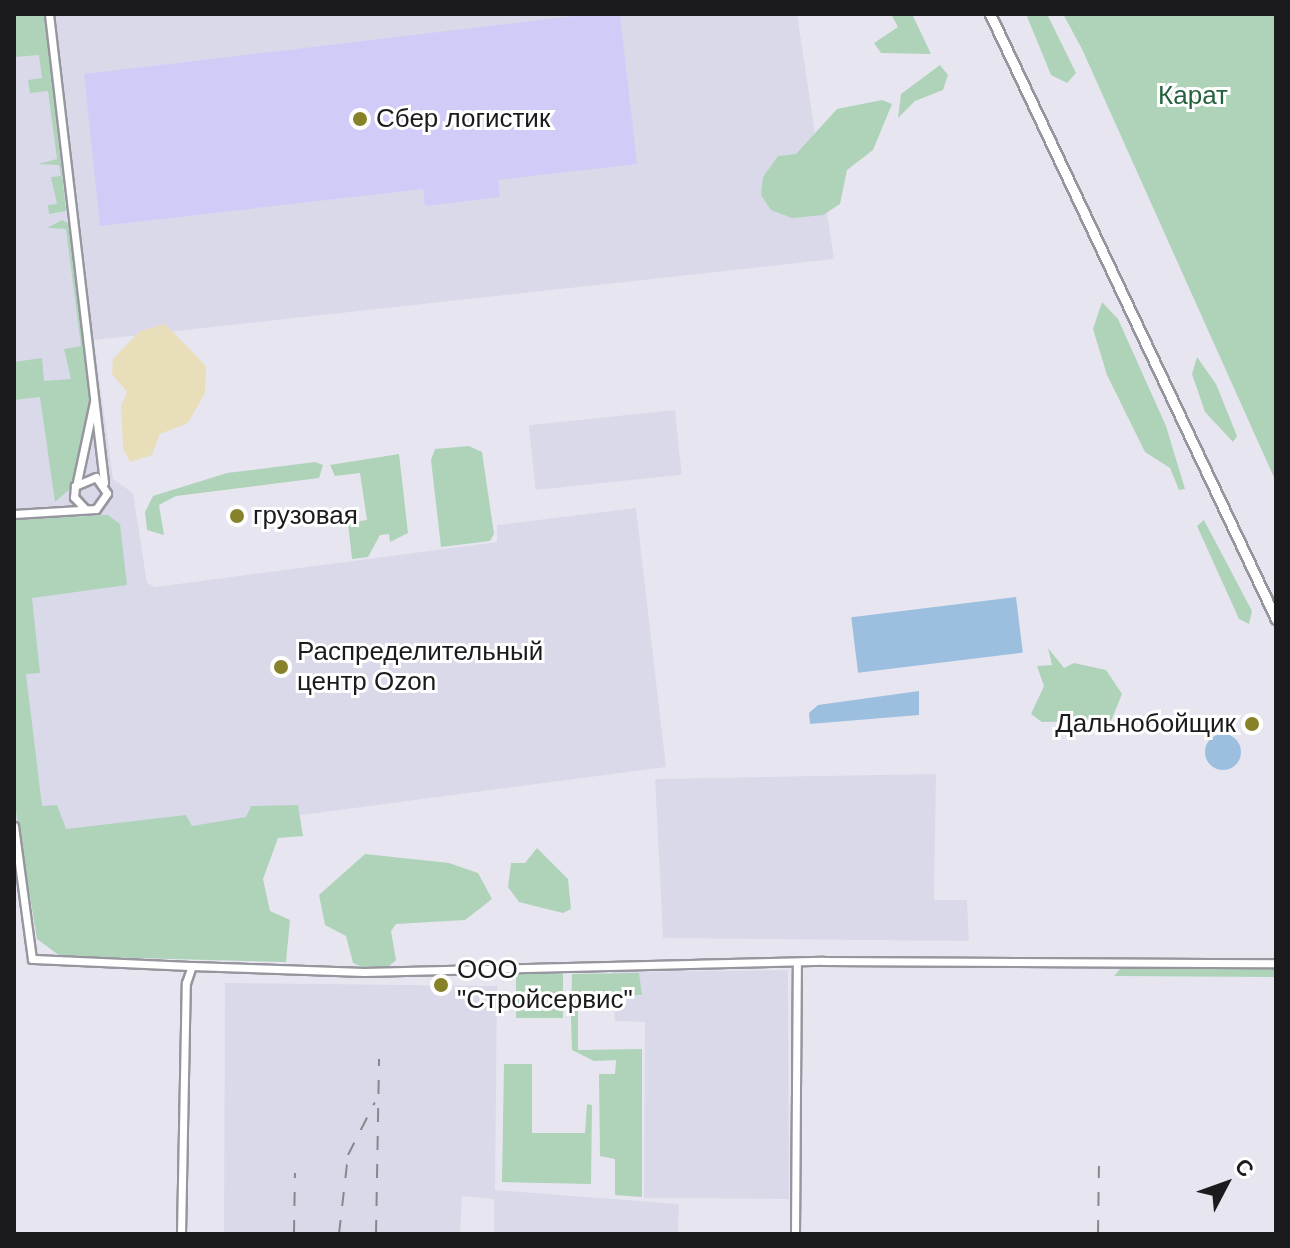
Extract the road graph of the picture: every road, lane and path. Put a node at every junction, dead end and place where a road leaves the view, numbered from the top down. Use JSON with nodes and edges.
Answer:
{"nodes":[{"id":1,"x":49,"y":14,"type":"edge"},
{"id":2,"x":990,"y":14,"type":"edge"},
{"id":3,"x":95,"y":396,"type":"junction"},
{"id":4,"x":77,"y":482,"type":"junction"},
{"id":5,"x":104,"y":483,"type":"junction"},
{"id":6,"x":73,"y":492,"type":"junction"},
{"id":7,"x":85,"y":509,"type":"junction"},
{"id":8,"x":57,"y":510,"type":"junction"},
{"id":9,"x":14,"y":514,"type":"edge"},
{"id":10,"x":1275,"y":613,"type":"edge"},
{"id":11,"x":14,"y":826,"type":"edge"},
{"id":12,"x":1276,"y":963,"type":"edge"},
{"id":13,"x":797,"y":965,"type":"junction"},
{"id":14,"x":192,"y":966,"type":"junction"},
{"id":15,"x":181,"y":1234,"type":"edge"},
{"id":16,"x":795,"y":1234,"type":"edge"}],
"edges":[{"from":1,"to":3,"type":"street"},
{"from":2,"to":10,"type":"main road"},
{"from":3,"to":4,"type":"street"},
{"from":3,"to":5,"type":"street"},
{"from":4,"to":5,"type":"street"},
{"from":4,"to":6,"type":"street"},
{"from":5,"to":7,"type":"street"},
{"from":6,"to":7,"type":"street"},
{"from":6,"to":8,"type":"street"},
{"from":7,"to":8,"type":"street"},
{"from":8,"to":9,"type":"street"},
{"from":11,"to":14,"type":"street"},
{"from":12,"to":13,"type":"street"},
{"from":13,"to":14,"type":"street"},
{"from":13,"to":16,"type":"street"},
{"from":14,"to":15,"type":"street"}]}
